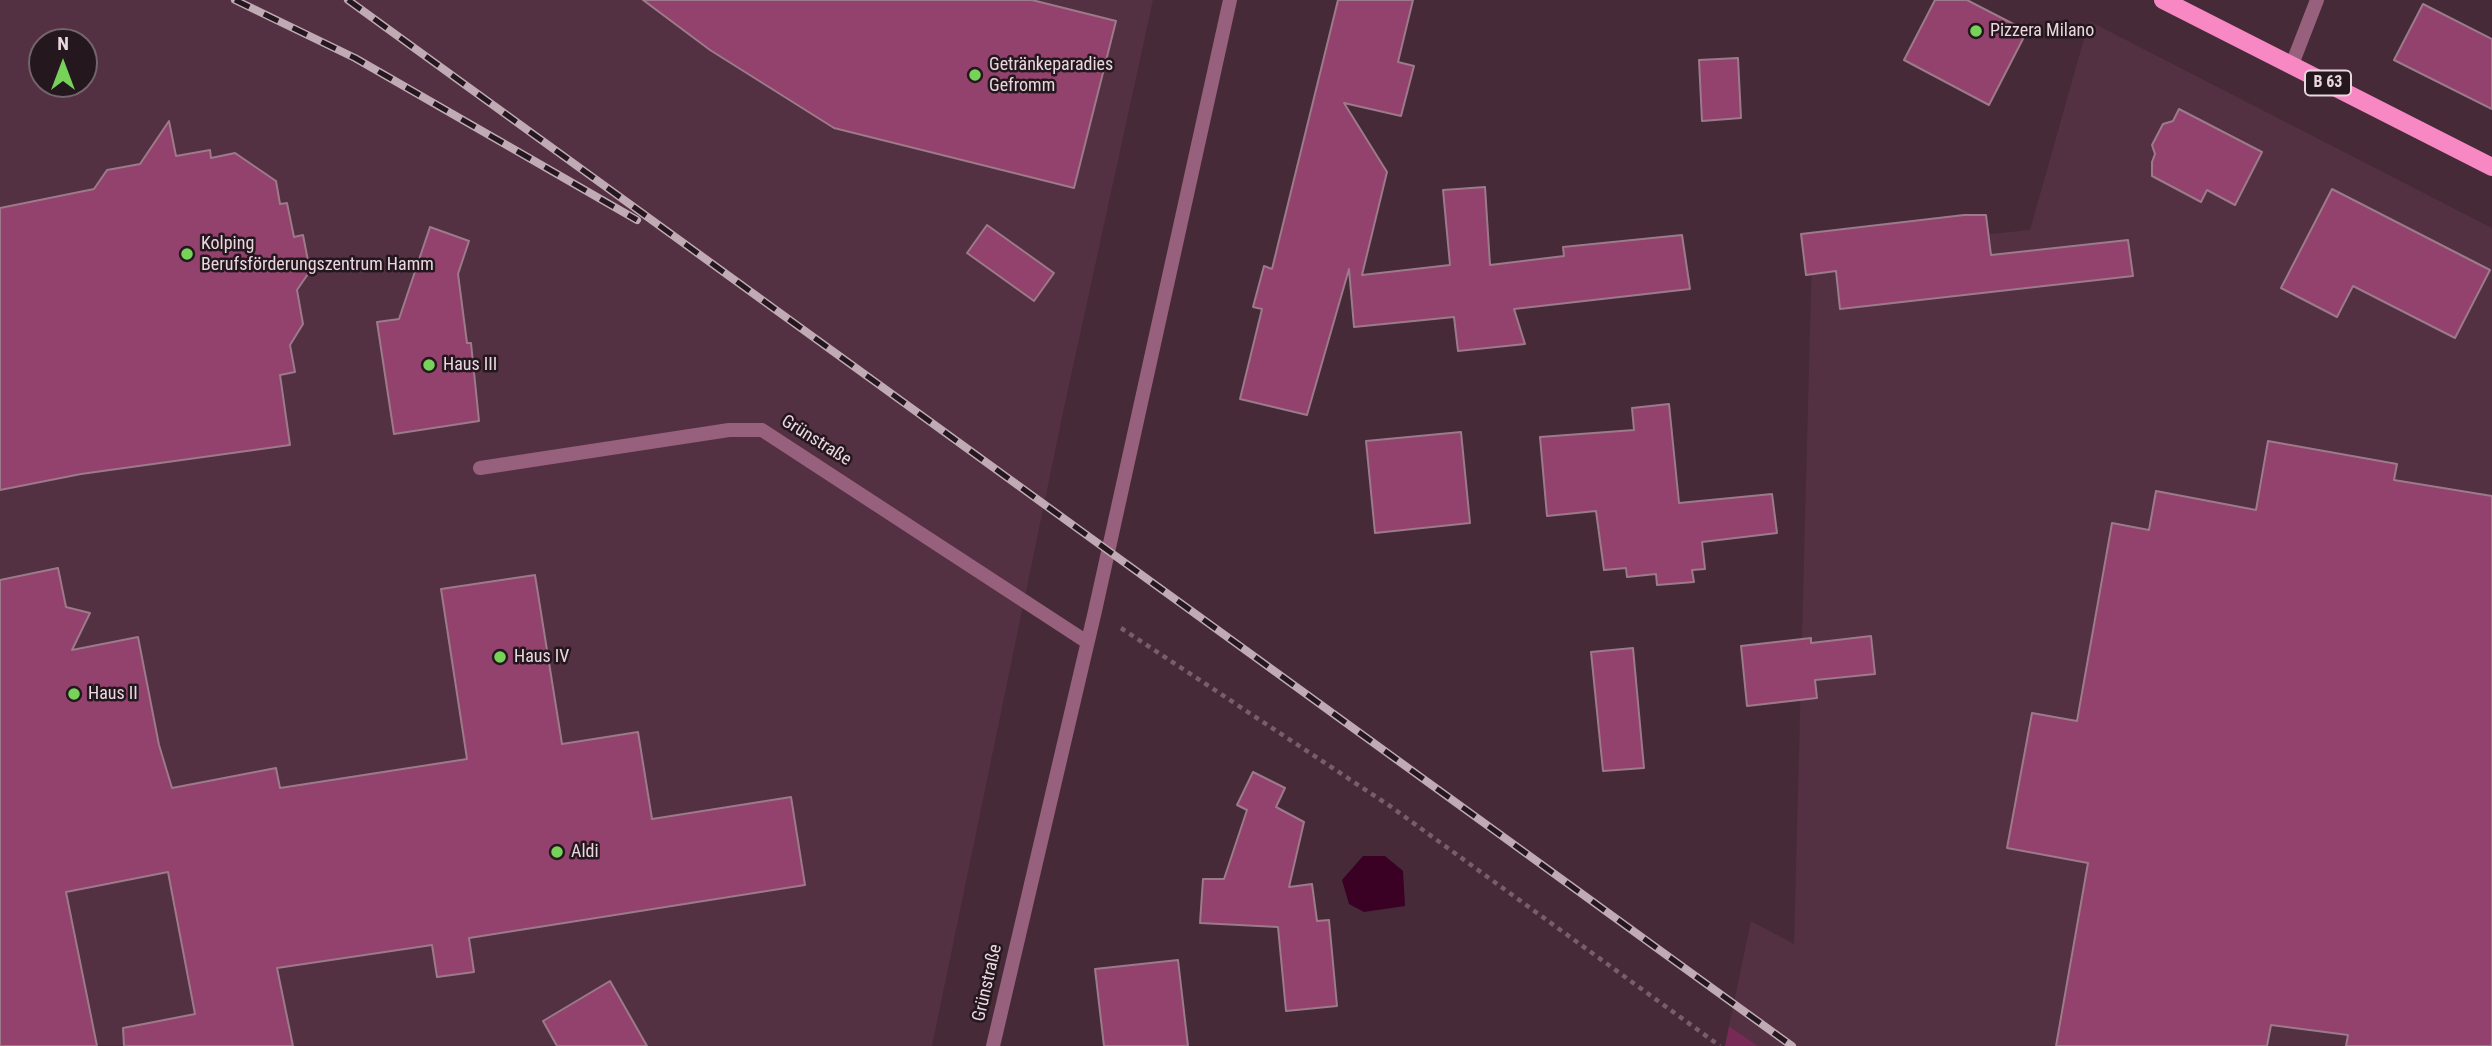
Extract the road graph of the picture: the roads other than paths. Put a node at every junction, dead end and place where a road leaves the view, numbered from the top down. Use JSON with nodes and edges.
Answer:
{"nodes":[{"id":1,"x":1230,"y":0,"type":"edge"},
{"id":2,"x":2163,"y":0,"type":"edge"},
{"id":3,"x":2317,"y":0,"type":"edge"},
{"id":4,"x":2291,"y":66,"type":"junction"},
{"id":5,"x":2492,"y":167,"type":"edge"},
{"id":6,"x":480,"y":468,"type":"dead end"},
{"id":7,"x":1087,"y":642,"type":"junction"},
{"id":8,"x":993,"y":1046,"type":"edge"}],
"edges":[{"from":1,"to":7,"type":"street","name":"Grünstraße"},
{"from":2,"to":4,"type":"main road","number":"B 63"},
{"from":3,"to":4,"type":"street"},
{"from":4,"to":5,"type":"main road","number":"B 63"},
{"from":6,"to":7,"type":"street","name":"Grünstraße"},
{"from":7,"to":8,"type":"street","name":"Grünstraße"}]}
